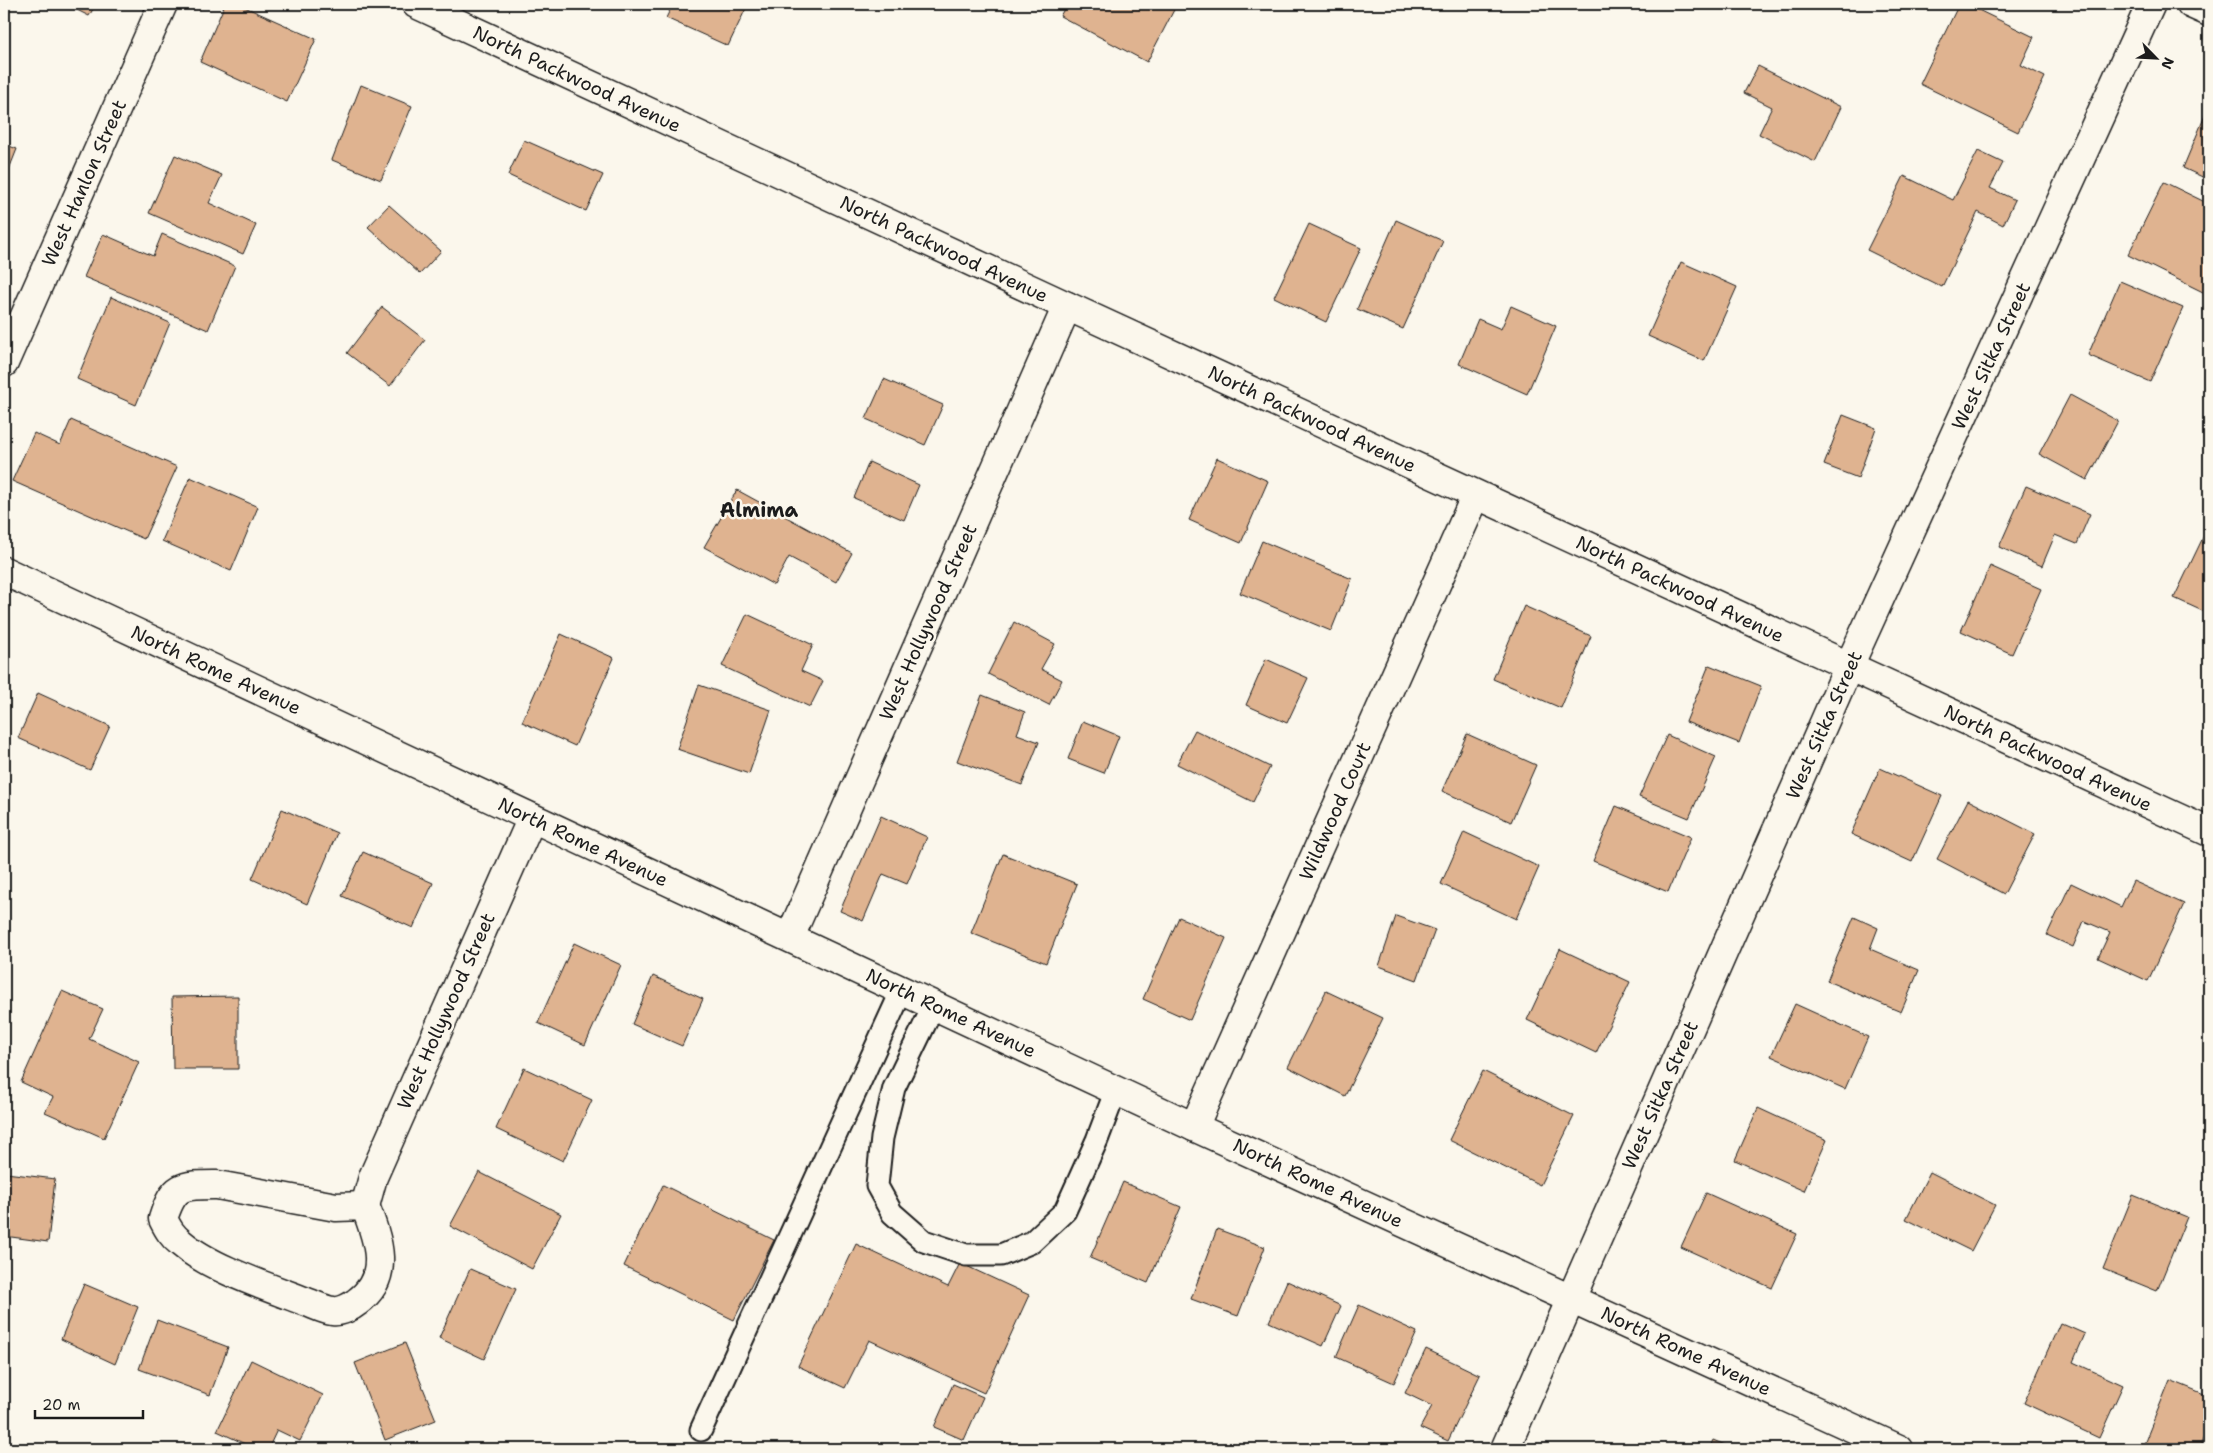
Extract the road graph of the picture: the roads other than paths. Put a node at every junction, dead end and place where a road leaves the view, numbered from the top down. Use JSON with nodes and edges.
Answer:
{"nodes":[{"id":1,"x":163,"y":4,"type":"edge"},
{"id":2,"x":416,"y":4,"type":"edge"},
{"id":3,"x":2152,"y":4,"type":"edge"},
{"id":4,"x":2192,"y":4,"type":"edge"},
{"id":5,"x":2209,"y":12,"type":"edge"},
{"id":6,"x":1067,"y":306,"type":"junction"},
{"id":7,"x":4,"y":363,"type":"edge"},
{"id":8,"x":1476,"y":495,"type":"junction"},
{"id":9,"x":4,"y":571,"type":"edge"},
{"id":10,"x":1849,"y":666,"type":"junction"},
{"id":11,"x":532,"y":818,"type":"junction"},
{"id":12,"x":2209,"y":832,"type":"edge"},
{"id":13,"x":790,"y":937,"type":"junction"},
{"id":14,"x":902,"y":990,"type":"junction"},
{"id":15,"x":934,"y":1005,"type":"junction"},
{"id":16,"x":1116,"y":1090,"type":"junction"},
{"id":17,"x":1194,"y":1127,"type":"junction"},
{"id":18,"x":365,"y":1206,"type":"junction"},
{"id":19,"x":1571,"y":1298,"type":"junction"},
{"id":20,"x":701,"y":1430,"type":"dead end"},
{"id":21,"x":1505,"y":1449,"type":"edge"},
{"id":22,"x":1900,"y":1449,"type":"edge"}],
"edges":[{"from":1,"to":7,"type":"street","name":"West Hanlon Street"},
{"from":2,"to":6,"type":"street","name":"North Packwood Avenue"},
{"from":3,"to":10,"type":"street","name":"West Sitka Street"},
{"from":4,"to":5,"type":"street"},
{"from":6,"to":8,"type":"street","name":"North Packwood Avenue"},
{"from":6,"to":13,"type":"street","name":"West Hollywood Street"},
{"from":8,"to":10,"type":"street","name":"North Packwood Avenue"},
{"from":8,"to":17,"type":"street","name":"Wildwood Court"},
{"from":9,"to":11,"type":"street","name":"North Rome Avenue"},
{"from":10,"to":12,"type":"street","name":"North Packwood Avenue"},
{"from":10,"to":19,"type":"street","name":"West Sitka Street"},
{"from":11,"to":13,"type":"street","name":"North Rome Avenue"},
{"from":11,"to":18,"type":"street","name":"West Hollywood Street"},
{"from":13,"to":14,"type":"street","name":"North Rome Avenue"},
{"from":14,"to":15,"type":"street","name":"North Rome Avenue"},
{"from":14,"to":20,"type":"lane"},
{"from":15,"to":16,"type":"street","name":"North Rome Avenue"},
{"from":15,"to":16,"type":"lane"},
{"from":16,"to":17,"type":"street","name":"North Rome Avenue"},
{"from":17,"to":19,"type":"street","name":"North Rome Avenue"},
{"from":18,"to":18,"type":"street"},
{"from":19,"to":21,"type":"street","name":"West Sitka Street"},
{"from":19,"to":22,"type":"street","name":"North Rome Avenue"}]}
